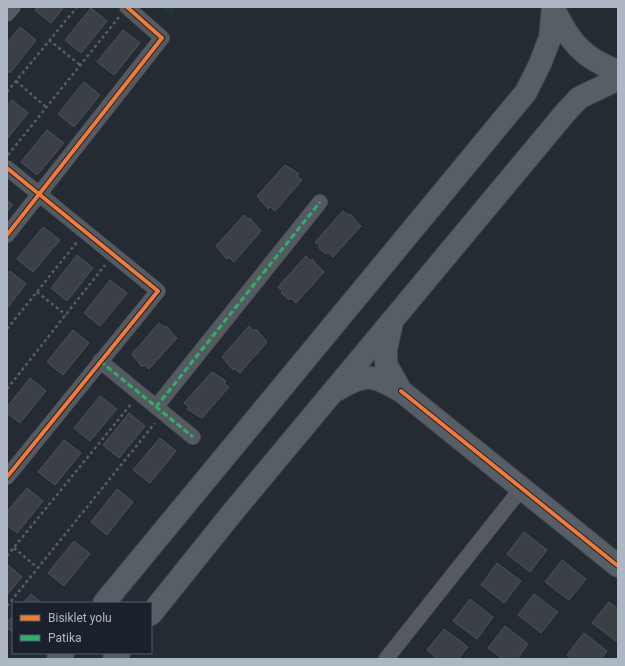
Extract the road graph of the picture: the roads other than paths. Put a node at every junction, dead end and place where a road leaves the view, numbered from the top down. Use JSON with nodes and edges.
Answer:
{"nodes":[{"id":1,"x":553,"y":7,"type":"edge"},
{"id":2,"x":124,"y":10,"type":"edge"},
{"id":3,"x":618,"y":71,"type":"edge"},
{"id":4,"x":618,"y":79,"type":"edge"},
{"id":5,"x":7,"y":168,"type":"edge"},
{"id":6,"x":38,"y":194,"type":"junction"},
{"id":7,"x":320,"y":202,"type":"dead end"},
{"id":8,"x":7,"y":235,"type":"edge"},
{"id":9,"x":393,"y":320,"type":"junction"},
{"id":10,"x":100,"y":361,"type":"junction"},
{"id":11,"x":401,"y":391,"type":"junction"},
{"id":12,"x":331,"y":394,"type":"junction"},
{"id":13,"x":160,"y":410,"type":"junction"},
{"id":14,"x":193,"y":438,"type":"dead end"},
{"id":15,"x":7,"y":478,"type":"edge"},
{"id":16,"x":522,"y":489,"type":"junction"},
{"id":17,"x":618,"y":566,"type":"edge"},
{"id":18,"x":105,"y":602,"type":"edge"},
{"id":19,"x":152,"y":613,"type":"edge"},
{"id":20,"x":386,"y":659,"type":"edge"}],
"edges":[{"from":1,"to":3,"type":"main road"},
{"from":1,"to":18,"type":"main road"},
{"from":2,"to":6,"type":"street"},
{"from":4,"to":9,"type":"main road"},
{"from":5,"to":6,"type":"street"},
{"from":6,"to":8,"type":"street"},
{"from":6,"to":10,"type":"street"},
{"from":7,"to":13,"type":"street"},
{"from":9,"to":11,"type":"main road"},
{"from":9,"to":12,"type":"main road"},
{"from":10,"to":13,"type":"street"},
{"from":10,"to":15,"type":"street"},
{"from":11,"to":12,"type":"main road"},
{"from":11,"to":16,"type":"main road"},
{"from":12,"to":19,"type":"main road"},
{"from":13,"to":14,"type":"street"},
{"from":16,"to":17,"type":"main road"},
{"from":16,"to":20,"type":"street"}]}
